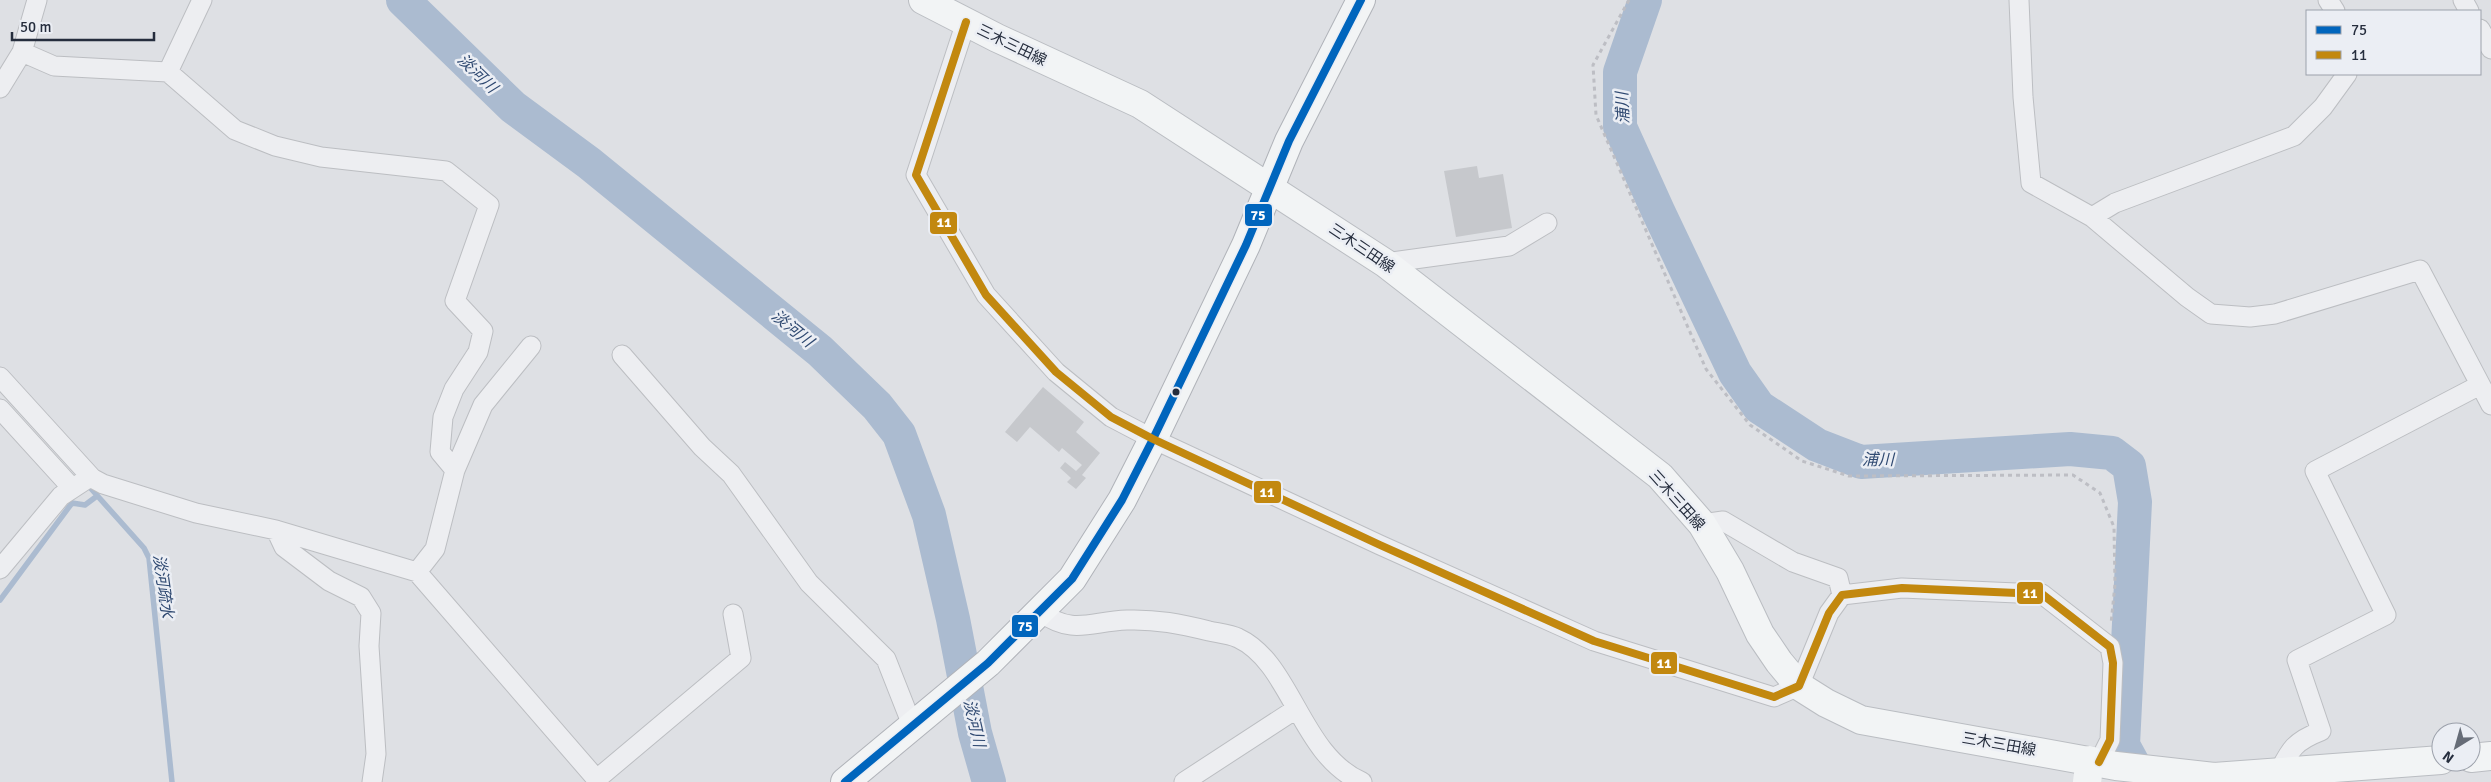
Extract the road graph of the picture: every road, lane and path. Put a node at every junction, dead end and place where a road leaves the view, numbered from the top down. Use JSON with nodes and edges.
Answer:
{"nodes":[{"id":1,"x":37,"y":0,"type":"edge"},
{"id":2,"x":202,"y":0,"type":"edge"},
{"id":3,"x":923,"y":0,"type":"edge"},
{"id":4,"x":1361,"y":0,"type":"edge"},
{"id":5,"x":1629,"y":0,"type":"edge"},
{"id":6,"x":2019,"y":0,"type":"edge"},
{"id":7,"x":966,"y":22,"type":"junction"},
{"id":8,"x":2481,"y":31,"type":"edge"},
{"id":9,"x":2491,"y":48,"type":"edge"},
{"id":10,"x":22,"y":52,"type":"junction"},
{"id":11,"x":168,"y":72,"type":"junction"},
{"id":12,"x":2346,"y":75,"type":"edge"},
{"id":13,"x":0,"y":88,"type":"edge"},
{"id":14,"x":1270,"y":189,"type":"junction"},
{"id":15,"x":2092,"y":217,"type":"junction"},
{"id":16,"x":1547,"y":223,"type":"dead end"},
{"id":17,"x":1385,"y":263,"type":"junction"},
{"id":18,"x":531,"y":346,"type":"dead end"},
{"id":19,"x":622,"y":355,"type":"dead end"},
{"id":20,"x":0,"y":377,"type":"edge"},
{"id":21,"x":2480,"y":384,"type":"junction"},
{"id":22,"x":2491,"y":405,"type":"edge"},
{"id":23,"x":0,"y":409,"type":"edge"},
{"id":24,"x":1154,"y":439,"type":"junction"},
{"id":25,"x":455,"y":470,"type":"junction"},
{"id":26,"x":83,"y":482,"type":"junction"},
{"id":27,"x":1702,"y":524,"type":"junction"},
{"id":28,"x":276,"y":530,"type":"junction"},
{"id":29,"x":0,"y":569,"type":"edge"},
{"id":30,"x":417,"y":572,"type":"junction"},
{"id":31,"x":1842,"y":595,"type":"junction"},
{"id":32,"x":1040,"y":612,"type":"junction"},
{"id":33,"x":734,"y":614,"type":"dead end"},
{"id":34,"x":2110,"y":647,"type":"junction"},
{"id":35,"x":1799,"y":686,"type":"junction"},
{"id":36,"x":1296,"y":709,"type":"junction"},
{"id":37,"x":915,"y":723,"type":"junction"},
{"id":38,"x":2431,"y":761,"type":"edge"},
{"id":39,"x":2096,"y":770,"type":"edge"},
{"id":40,"x":2263,"y":777,"type":"edge"},
{"id":41,"x":598,"y":781,"type":"edge"},
{"id":42,"x":372,"y":782,"type":"edge"},
{"id":43,"x":845,"y":782,"type":"edge"},
{"id":44,"x":1184,"y":782,"type":"edge"},
{"id":45,"x":1362,"y":782,"type":"edge"}],
"edges":[{"from":1,"to":10,"type":"street"},
{"from":2,"to":11,"type":"street"},
{"from":3,"to":7,"type":"main road","name":"三木三田線"},
{"from":4,"to":14,"type":"main road"},
{"from":5,"to":34,"type":"path"},
{"from":6,"to":15,"type":"street"},
{"from":7,"to":14,"type":"main road","name":"三木三田線"},
{"from":7,"to":24,"type":"street"},
{"from":8,"to":9,"type":"street"},
{"from":10,"to":11,"type":"street"},
{"from":10,"to":13,"type":"street"},
{"from":11,"to":25,"type":"street"},
{"from":12,"to":15,"type":"street"},
{"from":14,"to":17,"type":"main road","name":"三木三田線"},
{"from":14,"to":24,"type":"main road"},
{"from":15,"to":21,"type":"street"},
{"from":16,"to":17,"type":"street"},
{"from":17,"to":27,"type":"main road","name":"三木三田線"},
{"from":18,"to":25,"type":"street"},
{"from":19,"to":37,"type":"street"},
{"from":20,"to":26,"type":"street"},
{"from":21,"to":22,"type":"street"},
{"from":21,"to":40,"type":"street"},
{"from":23,"to":26,"type":"street"},
{"from":24,"to":32,"type":"main road"},
{"from":24,"to":35,"type":"street"},
{"from":25,"to":30,"type":"street"},
{"from":26,"to":28,"type":"street"},
{"from":26,"to":29,"type":"street"},
{"from":27,"to":31,"type":"street"},
{"from":27,"to":35,"type":"main road","name":"三木三田線"},
{"from":28,"to":30,"type":"street"},
{"from":28,"to":42,"type":"street"},
{"from":30,"to":41,"type":"street"},
{"from":31,"to":34,"type":"street"},
{"from":31,"to":35,"type":"street"},
{"from":32,"to":36,"type":"street"},
{"from":32,"to":37,"type":"main road"},
{"from":33,"to":41,"type":"street"},
{"from":34,"to":39,"type":"street"},
{"from":35,"to":39,"type":"main road","name":"三木三田線"},
{"from":36,"to":44,"type":"street"},
{"from":36,"to":45,"type":"street"},
{"from":37,"to":43,"type":"main road"},
{"from":38,"to":40,"type":"main road","name":"三木三田線"},
{"from":39,"to":40,"type":"main road","name":"三木三田線"}]}
